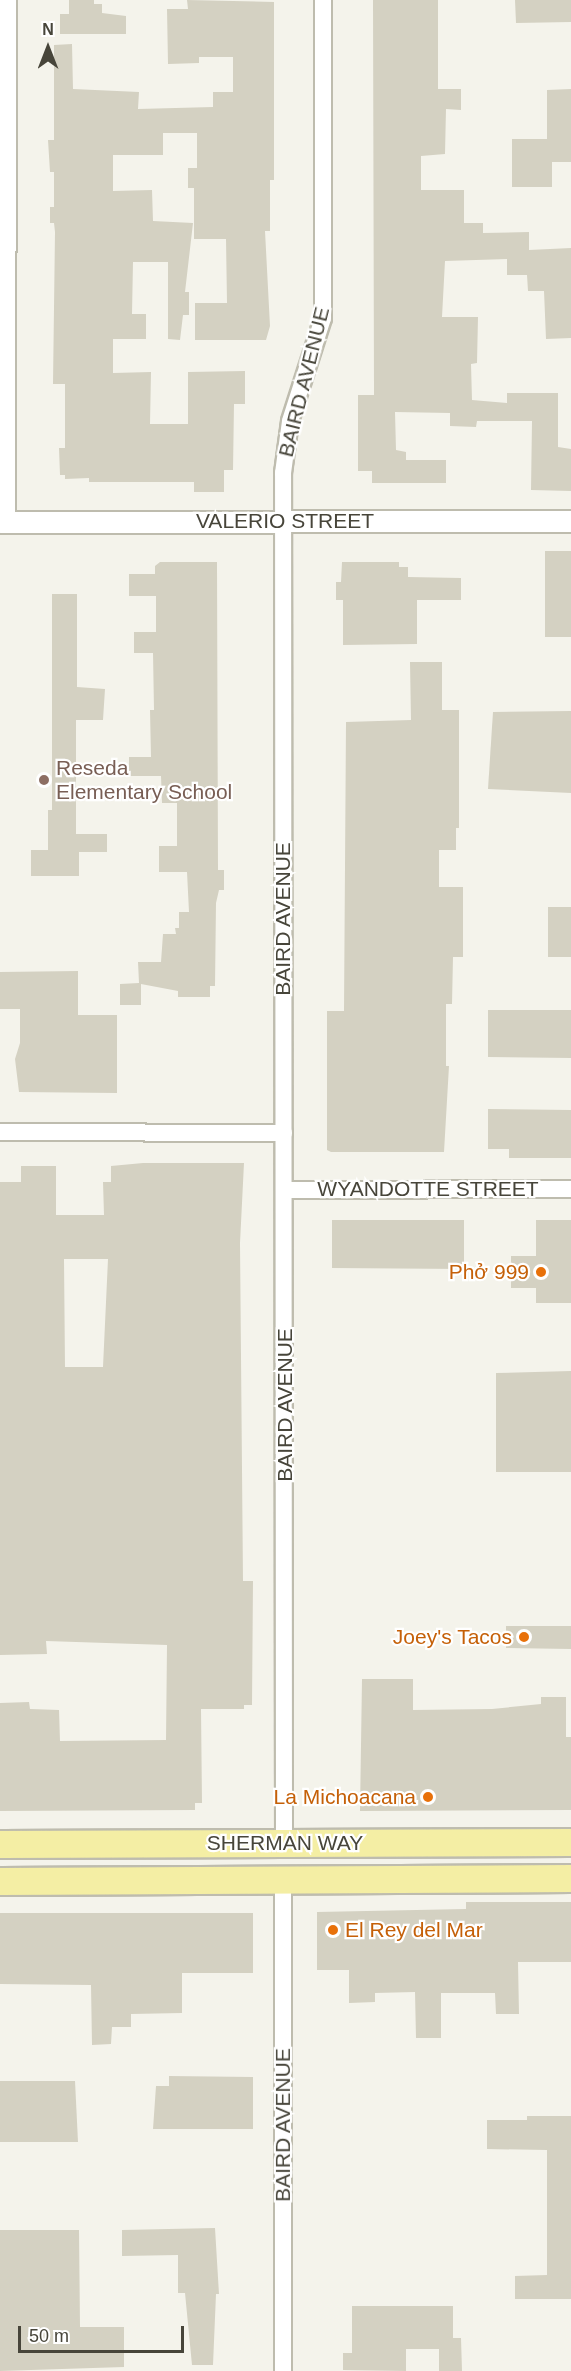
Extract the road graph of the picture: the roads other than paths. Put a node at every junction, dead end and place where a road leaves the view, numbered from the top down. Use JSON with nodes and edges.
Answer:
{"nodes":[{"id":1,"x":8,"y":0,"type":"edge"},
{"id":2,"x":323,"y":0,"type":"edge"},
{"id":3,"x":283,"y":521,"type":"junction"},
{"id":4,"x":571,"y":521,"type":"edge"},
{"id":5,"x":4,"y":522,"type":"edge"},
{"id":6,"x":0,"y":1132,"type":"edge"},
{"id":7,"x":284,"y":1132,"type":"junction"},
{"id":8,"x":571,"y":1189,"type":"edge"},
{"id":9,"x":285,"y":1190,"type":"junction"},
{"id":10,"x":571,"y":1842,"type":"edge"},
{"id":11,"x":284,"y":1843,"type":"junction"},
{"id":12,"x":0,"y":1844,"type":"edge"},
{"id":13,"x":571,"y":1878,"type":"edge"},
{"id":14,"x":284,"y":1880,"type":"junction"},
{"id":15,"x":0,"y":1881,"type":"edge"},
{"id":16,"x":283,"y":2371,"type":"edge"}],
"edges":[{"from":1,"to":5,"type":"street"},
{"from":2,"to":3,"type":"street","name":"BAIRD AVENUE"},
{"from":3,"to":4,"type":"street","name":"VALERIO STREET"},
{"from":3,"to":5,"type":"street","name":"VALERIO STREET"},
{"from":3,"to":7,"type":"street","name":"BAIRD AVENUE"},
{"from":6,"to":7,"type":"street"},
{"from":7,"to":9,"type":"street","name":"BAIRD AVENUE"},
{"from":8,"to":9,"type":"street","name":"WYANDOTTE STREET"},
{"from":9,"to":11,"type":"street","name":"BAIRD AVENUE"},
{"from":10,"to":11,"type":"main road","name":"SHERMAN WAY"},
{"from":11,"to":12,"type":"main road","name":"SHERMAN WAY"},
{"from":11,"to":14,"type":"main road"},
{"from":13,"to":14,"type":"main road","name":"SHERMAN WAY"},
{"from":14,"to":15,"type":"main road","name":"SHERMAN WAY"},
{"from":14,"to":16,"type":"street","name":"BAIRD AVENUE"}]}
